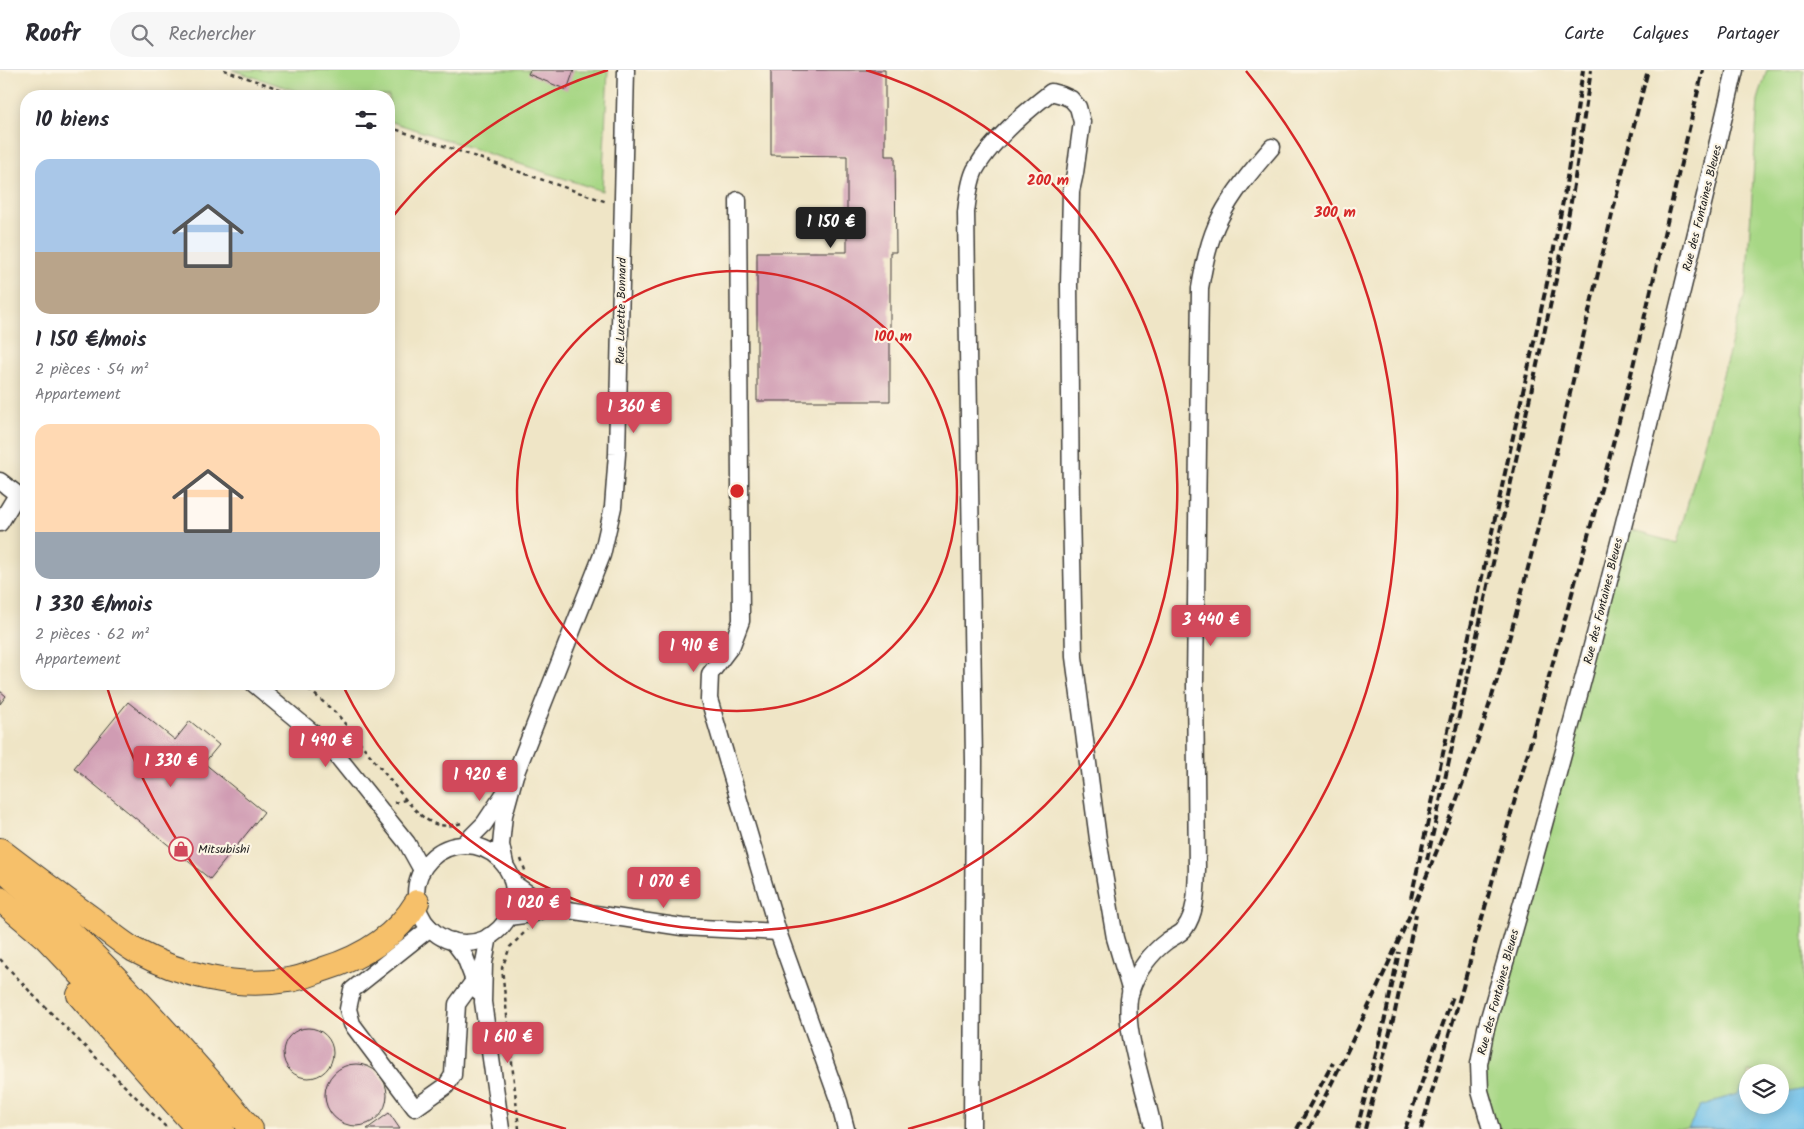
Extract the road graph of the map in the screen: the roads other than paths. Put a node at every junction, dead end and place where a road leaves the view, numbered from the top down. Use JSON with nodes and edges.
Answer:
{"nodes":[{"id":1,"x":626,"y":70,"type":"edge"},
{"id":2,"x":1735,"y":70,"type":"edge"},
{"id":3,"x":1272,"y":147,"type":"dead end"},
{"id":4,"x":738,"y":200,"type":"dead end"},
{"id":5,"x":0,"y":481,"type":"edge"},
{"id":6,"x":20,"y":496,"type":"edge"},
{"id":7,"x":20,"y":500,"type":"edge"},
{"id":8,"x":0,"y":523,"type":"edge"},
{"id":9,"x":261,"y":690,"type":"edge"},
{"id":10,"x":515,"y":775,"type":"junction"},
{"id":11,"x":407,"y":843,"type":"junction"},
{"id":12,"x":464,"y":844,"type":"junction"},
{"id":13,"x":0,"y":850,"type":"edge"},
{"id":14,"x":440,"y":852,"type":"junction"},
{"id":15,"x":505,"y":864,"type":"junction"},
{"id":16,"x":0,"y":867,"type":"edge"},
{"id":17,"x":422,"y":870,"type":"junction"},
{"id":18,"x":513,"y":883,"type":"junction"},
{"id":19,"x":417,"y":902,"type":"junction"},
{"id":20,"x":5,"y":904,"type":"edge"},
{"id":21,"x":548,"y":907,"type":"junction"},
{"id":22,"x":508,"y":916,"type":"junction"},
{"id":23,"x":430,"y":928,"type":"junction"},
{"id":24,"x":778,"y":932,"type":"junction"},
{"id":25,"x":489,"y":936,"type":"junction"},
{"id":26,"x":453,"y":941,"type":"junction"},
{"id":27,"x":473,"y":982,"type":"junction"},
{"id":28,"x":1131,"y":992,"type":"junction"},
{"id":29,"x":483,"y":1002,"type":"junction"},
{"id":30,"x":198,"y":1129,"type":"edge"},
{"id":31,"x":222,"y":1129,"type":"edge"},
{"id":32,"x":251,"y":1129,"type":"edge"},
{"id":33,"x":501,"y":1129,"type":"edge"},
{"id":34,"x":846,"y":1129,"type":"edge"},
{"id":35,"x":972,"y":1129,"type":"edge"},
{"id":36,"x":1153,"y":1129,"type":"edge"},
{"id":37,"x":1491,"y":1129,"type":"edge"}],
"edges":[{"from":1,"to":10,"type":"street","name":"Rue Lucette Bonnard"},
{"from":2,"to":37,"type":"street","name":"Rue des Fontaines Bleues"},
{"from":3,"to":28,"type":"street"},
{"from":4,"to":24,"type":"street"},
{"from":5,"to":6,"type":"street"},
{"from":7,"to":8,"type":"street"},
{"from":9,"to":11,"type":"street"},
{"from":10,"to":12,"type":"street","name":"Rue Lucette Bonnard"},
{"from":10,"to":15,"type":"street","name":"Rue Lucette Bonnard"},
{"from":11,"to":14,"type":"street"},
{"from":11,"to":17,"type":"street"},
{"from":12,"to":14,"type":"street"},
{"from":12,"to":15,"type":"street"},
{"from":13,"to":19,"type":"highway"},
{"from":14,"to":17,"type":"street"},
{"from":15,"to":18,"type":"street"},
{"from":16,"to":32,"type":"highway"},
{"from":17,"to":19,"type":"street"},
{"from":18,"to":21,"type":"street"},
{"from":18,"to":22,"type":"street"},
{"from":19,"to":23,"type":"street"},
{"from":20,"to":30,"type":"highway"},
{"from":20,"to":31,"type":"highway"},
{"from":21,"to":22,"type":"street"},
{"from":21,"to":24,"type":"street"},
{"from":22,"to":25,"type":"street"},
{"from":23,"to":26,"type":"street"},
{"from":23,"to":27,"type":"street"},
{"from":24,"to":34,"type":"street"},
{"from":25,"to":26,"type":"street"},
{"from":25,"to":29,"type":"street"},
{"from":26,"to":27,"type":"street"},
{"from":27,"to":29,"type":"street"},
{"from":28,"to":35,"type":"street"},
{"from":28,"to":36,"type":"street"},
{"from":29,"to":33,"type":"street"}]}
